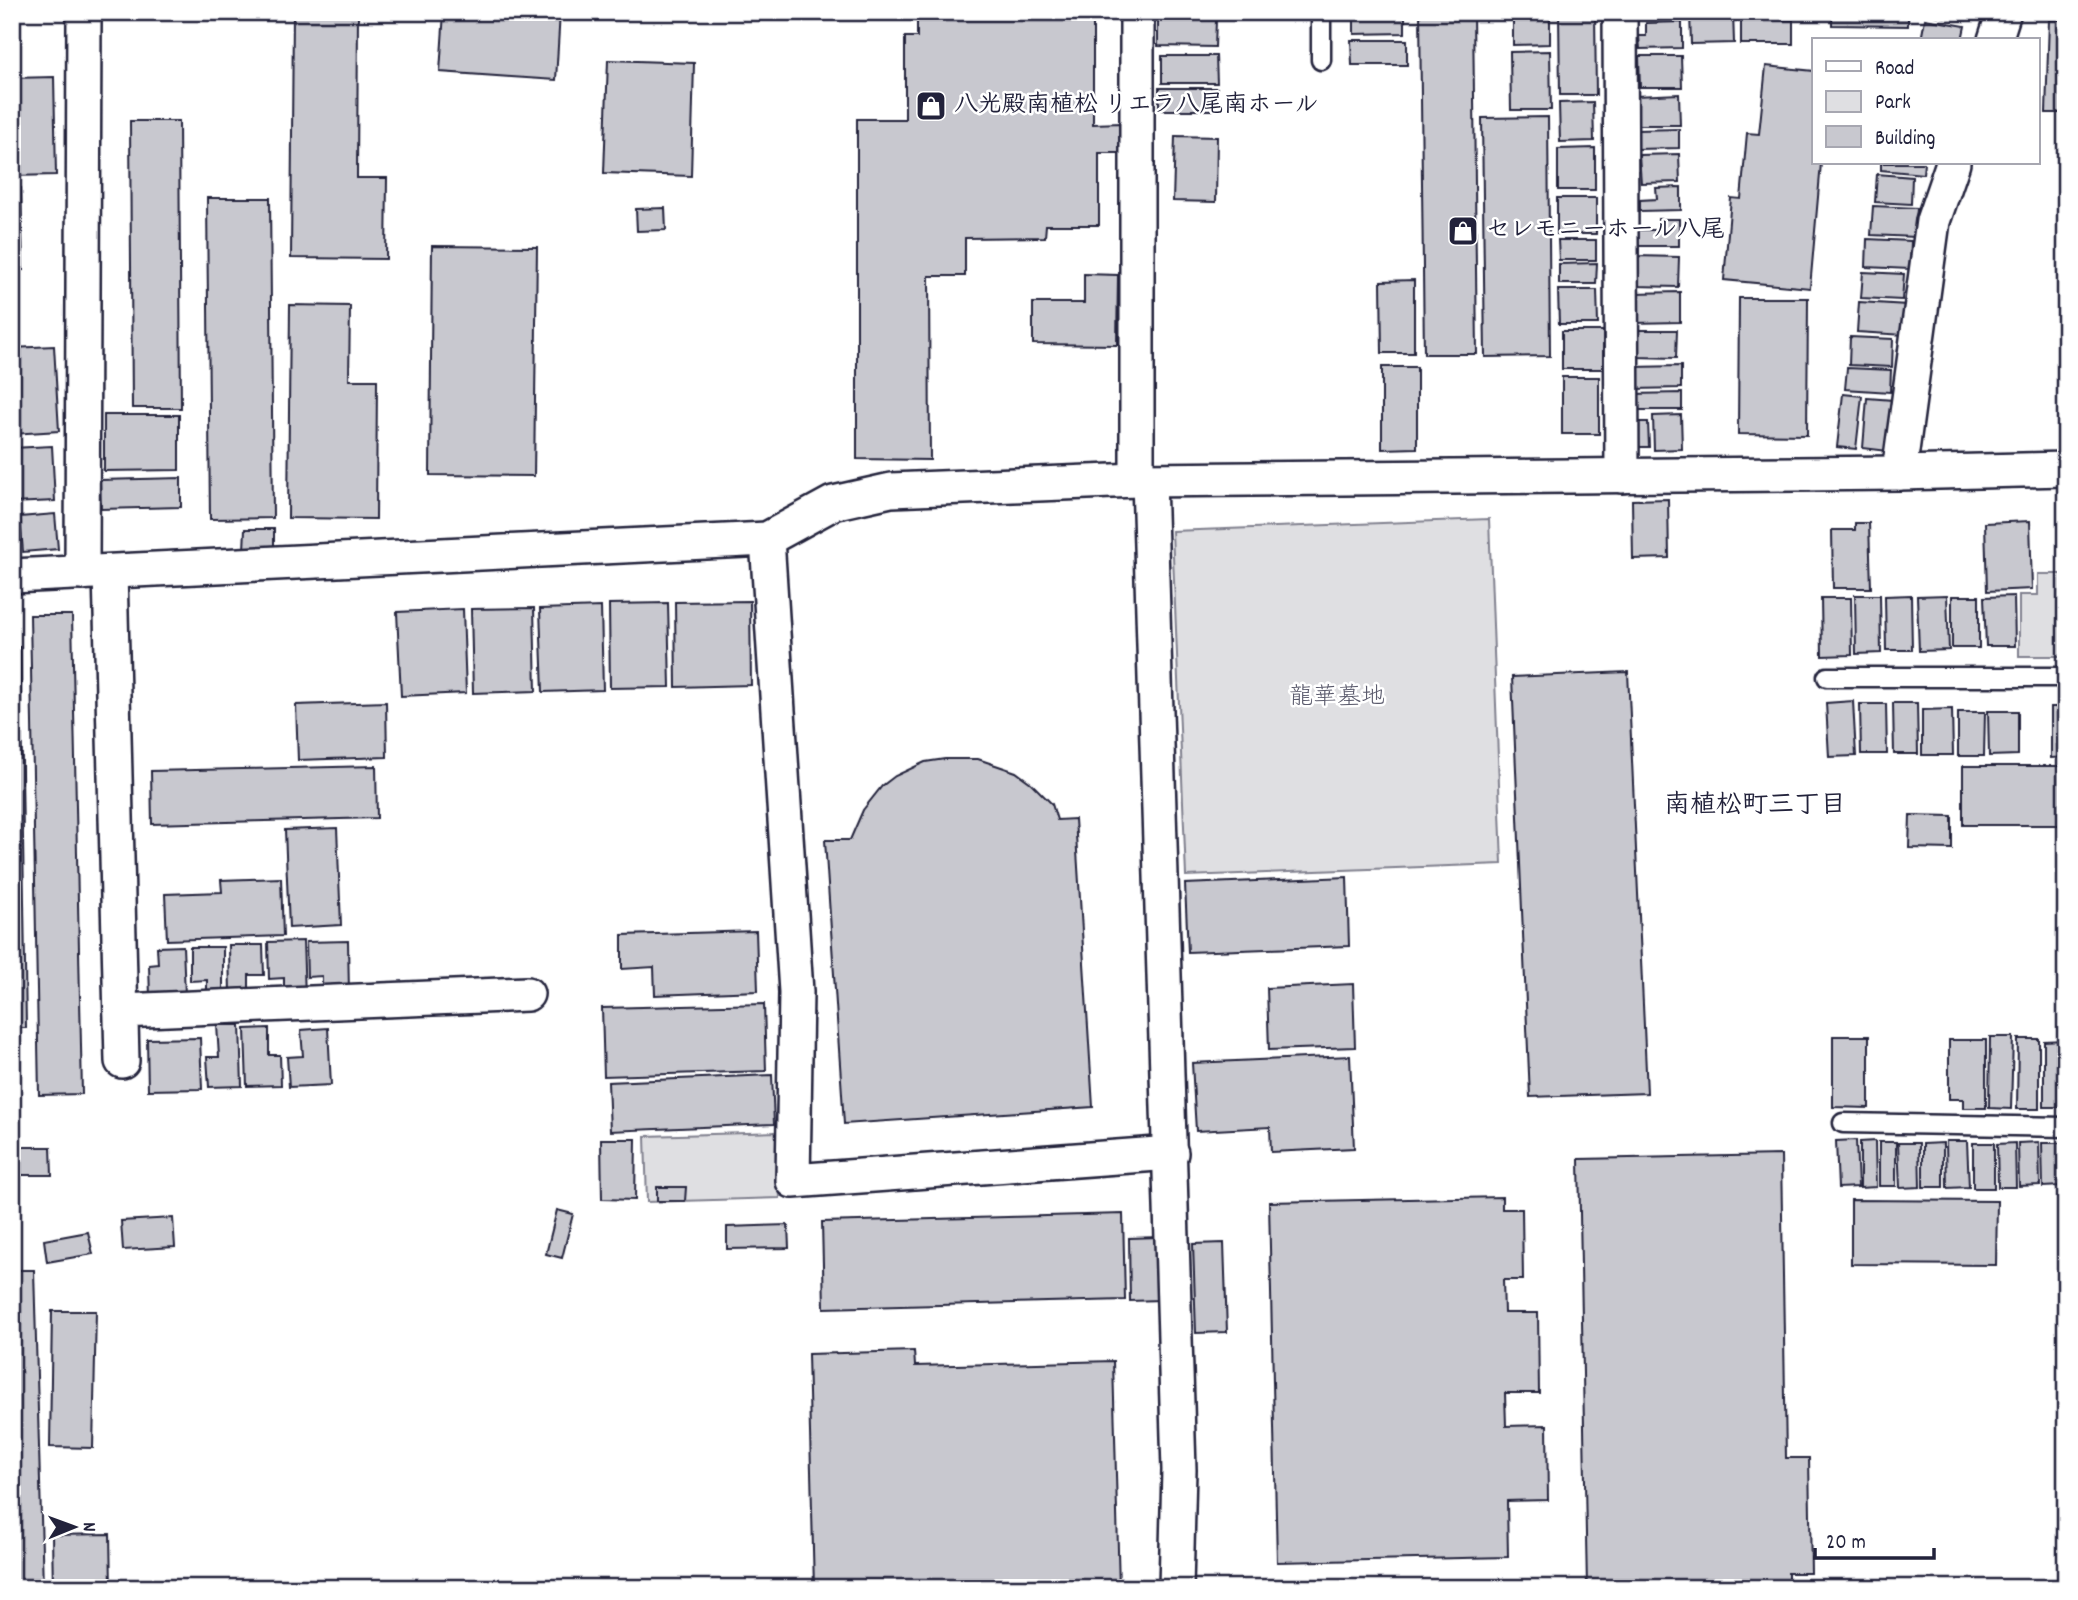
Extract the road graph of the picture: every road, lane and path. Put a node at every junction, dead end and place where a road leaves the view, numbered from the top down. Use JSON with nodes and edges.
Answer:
{"nodes":[{"id":1,"x":84,"y":12,"type":"edge"},
{"id":2,"x":1137,"y":12,"type":"edge"},
{"id":3,"x":1321,"y":12,"type":"edge"},
{"id":4,"x":1620,"y":12,"type":"edge"},
{"id":5,"x":2004,"y":12,"type":"edge"},
{"id":6,"x":1996,"y":38,"type":"edge"},
{"id":7,"x":1321,"y":60,"type":"dead end"},
{"id":8,"x":1953,"y":164,"type":"edge"},
{"id":9,"x":2066,"y":469,"type":"edge"},
{"id":10,"x":1899,"y":473,"type":"junction"},
{"id":11,"x":1622,"y":476,"type":"junction"},
{"id":12,"x":1143,"y":480,"type":"junction"},
{"id":13,"x":767,"y":538,"type":"junction"},
{"id":14,"x":96,"y":572,"type":"junction"},
{"id":15,"x":12,"y":576,"type":"edge"},
{"id":16,"x":1826,"y":677,"type":"dead end"},
{"id":17,"x":2066,"y":677,"type":"edge"},
{"id":18,"x":527,"y":994,"type":"dead end"},
{"id":19,"x":121,"y":1011,"type":"junction"},
{"id":20,"x":122,"y":1061,"type":"dead end"},
{"id":21,"x":1843,"y":1124,"type":"dead end"},
{"id":22,"x":2066,"y":1127,"type":"edge"},
{"id":23,"x":1171,"y":1153,"type":"junction"},
{"id":24,"x":1176,"y":1588,"type":"edge"}],
"edges":[{"from":1,"to":14,"type":"street"},
{"from":2,"to":12,"type":"street"},
{"from":3,"to":7,"type":"lane"},
{"from":4,"to":11,"type":"street"},
{"from":5,"to":6,"type":"street"},
{"from":8,"to":10,"type":"street"},
{"from":9,"to":10,"type":"street"},
{"from":10,"to":11,"type":"street"},
{"from":11,"to":12,"type":"street"},
{"from":12,"to":13,"type":"street"},
{"from":12,"to":23,"type":"street"},
{"from":13,"to":14,"type":"street"},
{"from":13,"to":23,"type":"street"},
{"from":14,"to":15,"type":"street"},
{"from":14,"to":19,"type":"street"},
{"from":16,"to":17,"type":"lane"},
{"from":18,"to":19,"type":"street"},
{"from":19,"to":20,"type":"street"},
{"from":21,"to":22,"type":"lane"},
{"from":23,"to":24,"type":"street"}]}
